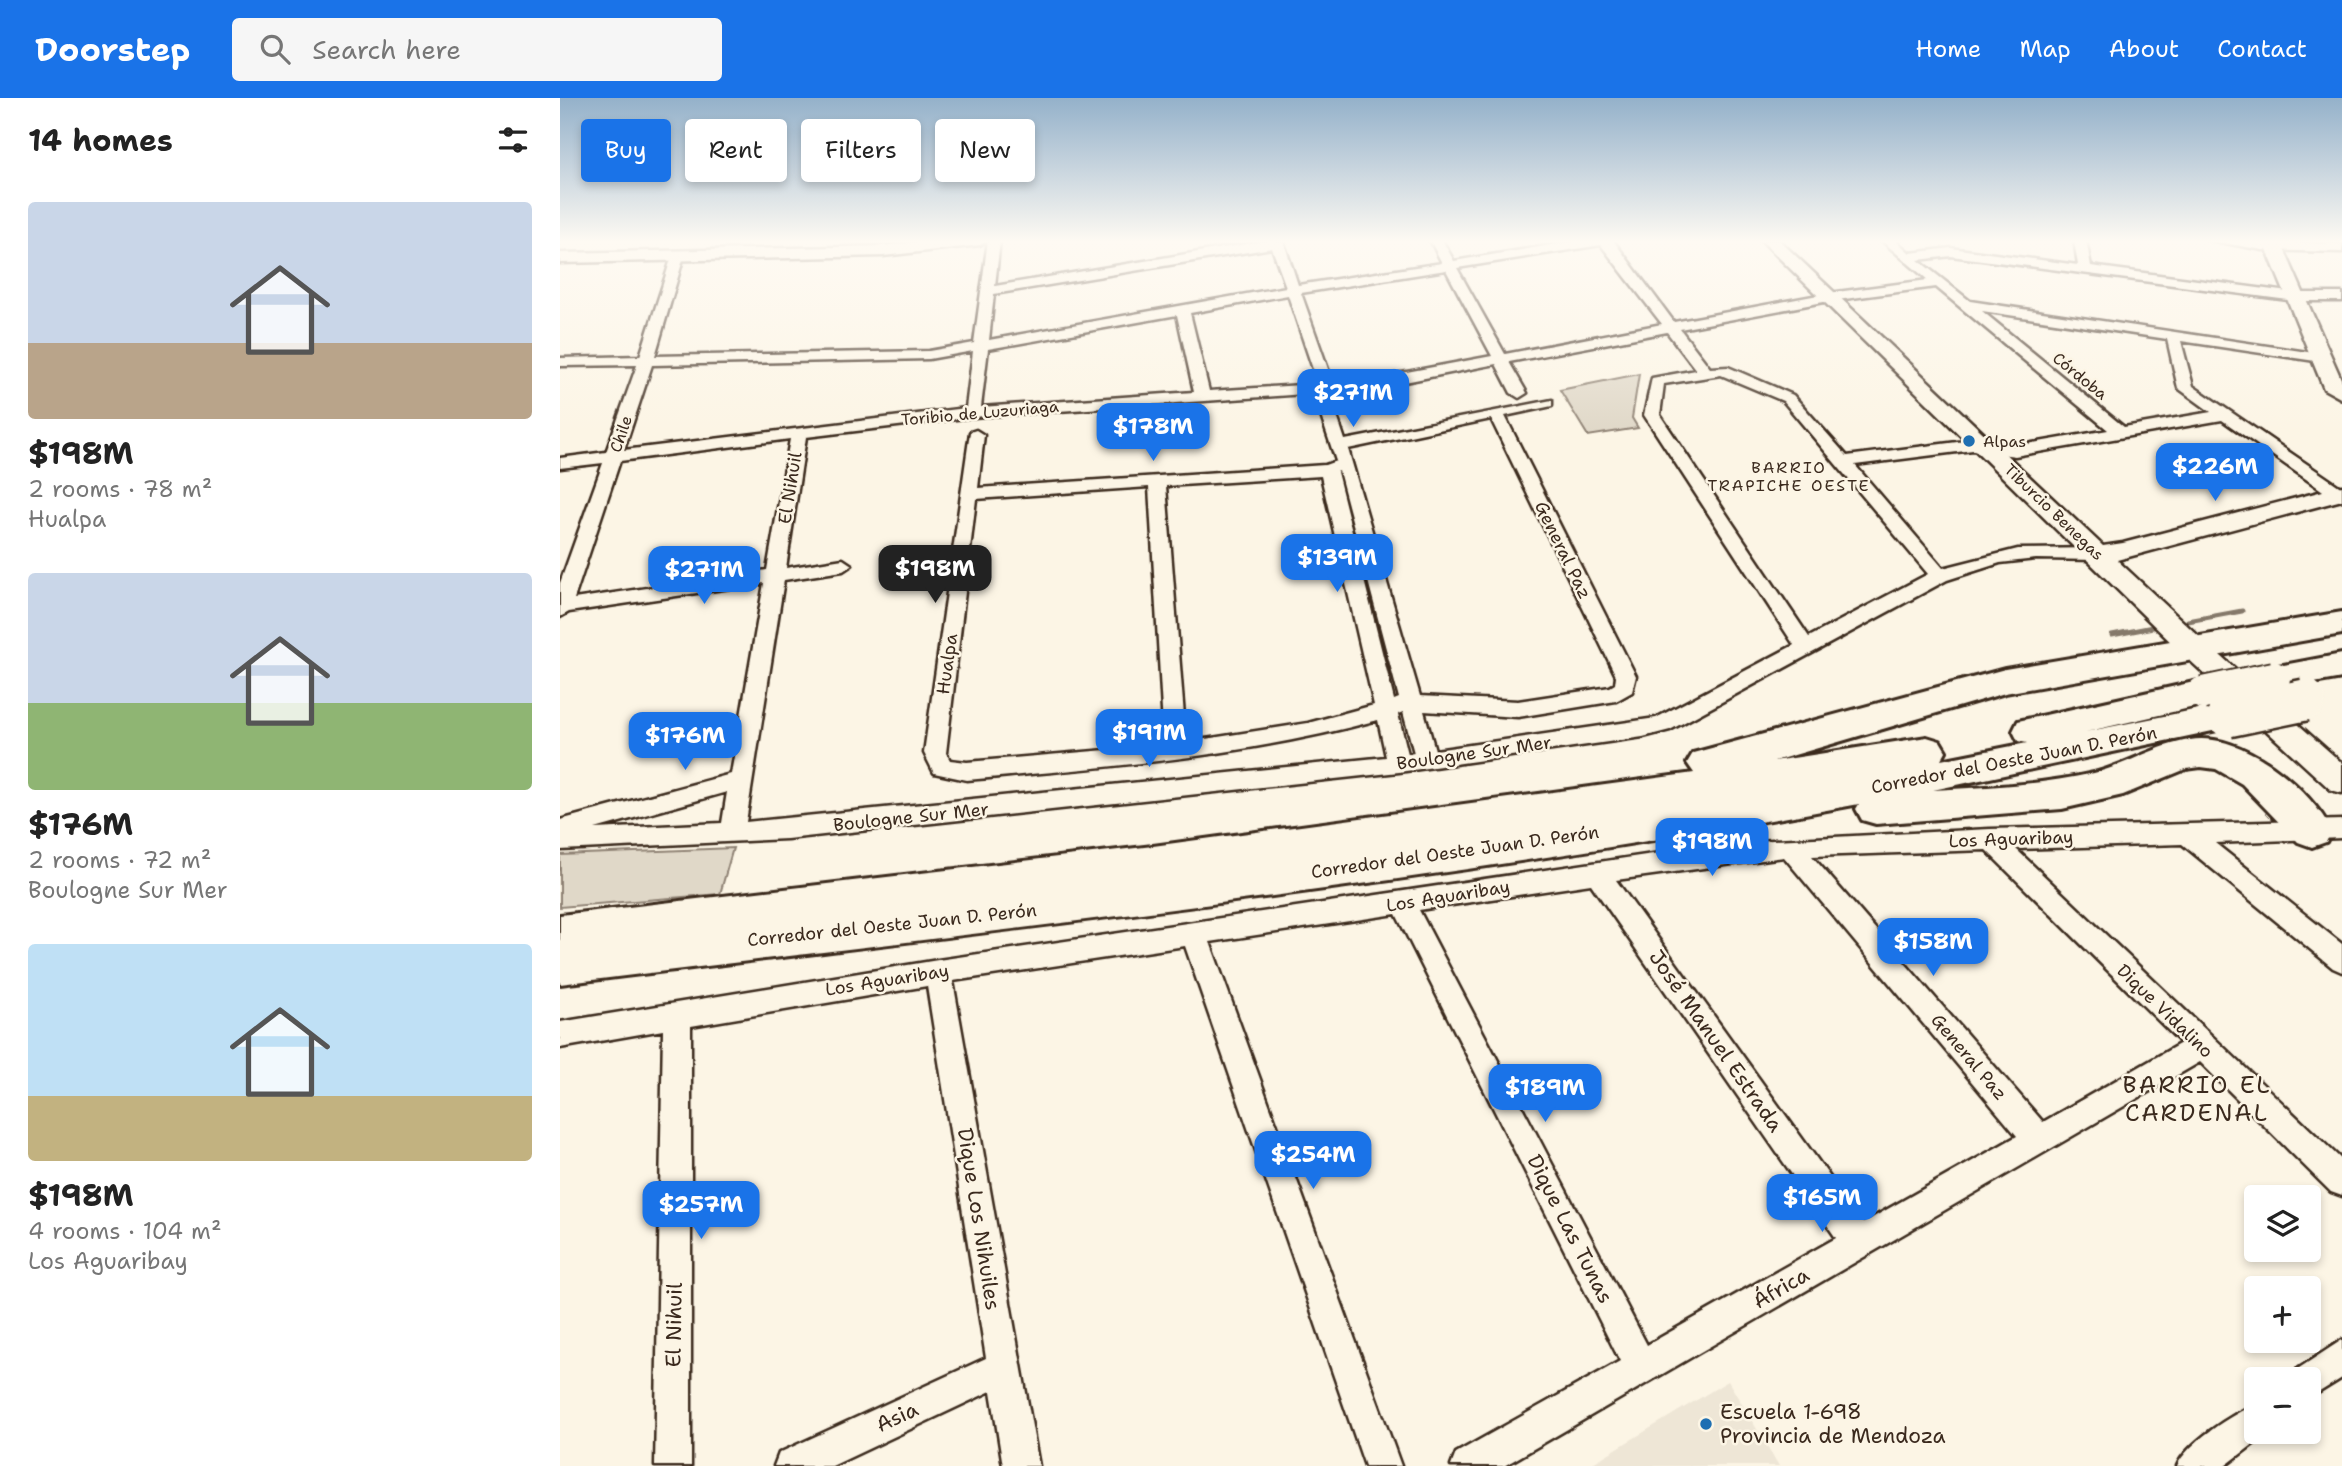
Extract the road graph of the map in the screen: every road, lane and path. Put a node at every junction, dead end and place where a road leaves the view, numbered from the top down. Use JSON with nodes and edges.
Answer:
{"nodes":[{"id":1,"x":663,"y":304,"type":"edge"},
{"id":2,"x":985,"y":304,"type":"edge"},
{"id":3,"x":1217,"y":304,"type":"edge"},
{"id":4,"x":1299,"y":304,"type":"edge"},
{"id":5,"x":1471,"y":304,"type":"edge"},
{"id":6,"x":1654,"y":304,"type":"edge"},
{"id":7,"x":1794,"y":304,"type":"edge"},
{"id":8,"x":1836,"y":304,"type":"edge"},
{"id":9,"x":1963,"y":304,"type":"edge"},
{"id":10,"x":2300,"y":304,"type":"edge"},
{"id":11,"x":1966,"y":306,"type":"junction"},
{"id":12,"x":1183,"y":310,"type":"junction"},
{"id":13,"x":1672,"y":328,"type":"junction"},
{"id":14,"x":2173,"y":336,"type":"junction"},
{"id":15,"x":980,"y":348,"type":"junction"},
{"id":16,"x":2322,"y":358,"type":"junction"},
{"id":17,"x":1502,"y":360,"type":"junction"},
{"id":18,"x":646,"y":361,"type":"junction"},
{"id":19,"x":560,"y":362,"type":"edge"},
{"id":20,"x":1706,"y":373,"type":"junction"},
{"id":21,"x":1327,"y":387,"type":"junction"},
{"id":22,"x":1520,"y":393,"type":"dead end"},
{"id":23,"x":2342,"y":393,"type":"edge"},
{"id":24,"x":1202,"y":395,"type":"junction"},
{"id":25,"x":1547,"y":403,"type":"dead end"},
{"id":26,"x":1326,"y":407,"type":"joint"},
{"id":27,"x":972,"y":412,"type":"junction"},
{"id":28,"x":1496,"y":414,"type":"junction"},
{"id":29,"x":2224,"y":415,"type":"junction"},
{"id":30,"x":799,"y":433,"type":"junction"},
{"id":31,"x":2121,"y":433,"type":"junction"},
{"id":32,"x":976,"y":435,"type":"dead end"},
{"id":33,"x":1986,"y":446,"type":"junction"},
{"id":34,"x":614,"y":457,"type":"junction"},
{"id":35,"x":1337,"y":460,"type":"junction"},
{"id":36,"x":1842,"y":462,"type":"junction"},
{"id":37,"x":560,"y":463,"type":"edge"},
{"id":38,"x":1157,"y":482,"type":"junction"},
{"id":39,"x":970,"y":494,"type":"junction"},
{"id":40,"x":2341,"y":494,"type":"edge"},
{"id":41,"x":2098,"y":554,"type":"junction"},
{"id":42,"x":843,"y":565,"type":"dead end"},
{"id":43,"x":777,"y":574,"type":"junction"},
{"id":44,"x":1940,"y":576,"type":"junction"},
{"id":45,"x":560,"y":608,"type":"edge"},
{"id":46,"x":2342,"y":623,"type":"edge"},
{"id":47,"x":1806,"y":648,"type":"junction"},
{"id":48,"x":2194,"y":648,"type":"junction"},
{"id":49,"x":2342,"y":666,"type":"edge"},
{"id":50,"x":2342,"y":692,"type":"edge"},
{"id":51,"x":1410,"y":703,"type":"junction"},
{"id":52,"x":2216,"y":705,"type":"junction"},
{"id":53,"x":1384,"y":708,"type":"junction"},
{"id":54,"x":1176,"y":752,"type":"junction"},
{"id":55,"x":1427,"y":760,"type":"junction"},
{"id":56,"x":1399,"y":764,"type":"junction"},
{"id":57,"x":942,"y":767,"type":"joint"},
{"id":58,"x":741,"y":780,"type":"junction"},
{"id":59,"x":2342,"y":781,"type":"edge"},
{"id":60,"x":1459,"y":821,"type":"junction"},
{"id":61,"x":1640,"y":825,"type":"junction"},
{"id":62,"x":560,"y":829,"type":"edge"},
{"id":63,"x":2327,"y":830,"type":"edge"},
{"id":64,"x":732,"y":832,"type":"junction"},
{"id":65,"x":2187,"y":834,"type":"junction"},
{"id":66,"x":1990,"y":839,"type":"junction"},
{"id":67,"x":560,"y":840,"type":"edge"},
{"id":68,"x":1790,"y":847,"type":"junction"},
{"id":69,"x":1597,"y":873,"type":"junction"},
{"id":70,"x":1403,"y":903,"type":"junction"},
{"id":71,"x":560,"y":918,"type":"edge"},
{"id":72,"x":718,"y":930,"type":"junction"},
{"id":73,"x":560,"y":934,"type":"edge"},
{"id":74,"x":1194,"y":934,"type":"junction"},
{"id":75,"x":2342,"y":960,"type":"edge"},
{"id":76,"x":560,"y":964,"type":"edge"},
{"id":77,"x":938,"y":972,"type":"junction"},
{"id":78,"x":560,"y":976,"type":"edge"},
{"id":79,"x":677,"y":1016,"type":"junction"},
{"id":80,"x":560,"y":1035,"type":"edge"},
{"id":81,"x":2201,"y":1047,"type":"junction"},
{"id":82,"x":2039,"y":1140,"type":"junction"},
{"id":83,"x":2342,"y":1181,"type":"edge"},
{"id":84,"x":1858,"y":1244,"type":"junction"},
{"id":85,"x":2342,"y":1357,"type":"edge"},
{"id":86,"x":1003,"y":1367,"type":"junction"},
{"id":87,"x":1641,"y":1368,"type":"junction"},
{"id":88,"x":2321,"y":1372,"type":"edge"},
{"id":89,"x":2244,"y":1430,"type":"edge"},
{"id":90,"x":673,"y":1466,"type":"edge"},
{"id":91,"x":792,"y":1466,"type":"edge"},
{"id":92,"x":1021,"y":1466,"type":"edge"},
{"id":93,"x":1383,"y":1466,"type":"edge"},
{"id":94,"x":1469,"y":1466,"type":"edge"},
{"id":95,"x":2194,"y":1466,"type":"edge"}],
"edges":[{"from":1,"to":18,"type":"street","name":"Chile"},
{"from":2,"to":15,"type":"street"},
{"from":3,"to":12,"type":"street"},
{"from":4,"to":21,"type":"street"},
{"from":5,"to":17,"type":"street"},
{"from":6,"to":13,"type":"street"},
{"from":7,"to":13,"type":"street","name":"Toribio de Luzuriaga"},
{"from":8,"to":33,"type":"main road","name":"Tiburcio Benegas"},
{"from":9,"to":11,"type":"street","name":"Córdoba"},
{"from":10,"to":16,"type":"main road"},
{"from":11,"to":14,"type":"street"},
{"from":11,"to":31,"type":"street","name":"Córdoba"},
{"from":12,"to":15,"type":"street"},
{"from":12,"to":24,"type":"street"},
{"from":13,"to":17,"type":"street","name":"Toribio de Luzuriaga"},
{"from":13,"to":20,"type":"street"},
{"from":14,"to":16,"type":"street"},
{"from":14,"to":29,"type":"street"},
{"from":15,"to":18,"type":"street"},
{"from":15,"to":27,"type":"street"},
{"from":16,"to":23,"type":"main road"},
{"from":17,"to":21,"type":"street","name":"Toribio de Luzuriaga"},
{"from":17,"to":22,"type":"street"},
{"from":18,"to":19,"type":"street"},
{"from":18,"to":34,"type":"street","name":"Chile"},
{"from":20,"to":36,"type":"street"},
{"from":20,"to":47,"type":"street"},
{"from":21,"to":24,"type":"street","name":"Toribio de Luzuriaga"},
{"from":21,"to":26,"type":"street"},
{"from":24,"to":27,"type":"street","name":"Toribio de Luzuriaga"},
{"from":25,"to":28,"type":"street"},
{"from":26,"to":35,"type":"street"},
{"from":27,"to":30,"type":"street","name":"Toribio de Luzuriaga"},
{"from":28,"to":35,"type":"street"},
{"from":28,"to":51,"type":"street","name":"General Paz"},
{"from":29,"to":31,"type":"street"},
{"from":29,"to":40,"type":"street"},
{"from":30,"to":34,"type":"street","name":"Toribio de Luzuriaga"},
{"from":30,"to":43,"type":"street","name":"El Nihuil"},
{"from":31,"to":33,"type":"street"},
{"from":32,"to":39,"type":"street","name":"Hualpa"},
{"from":33,"to":36,"type":"street"},
{"from":33,"to":41,"type":"main road","name":"Tiburcio Benegas"},
{"from":34,"to":37,"type":"street","name":"Toribio de Luzuriaga"},
{"from":34,"to":45,"type":"street","name":"Chile"},
{"from":35,"to":38,"type":"street"},
{"from":35,"to":51,"type":"street"},
{"from":35,"to":53,"type":"street"},
{"from":36,"to":44,"type":"street"},
{"from":38,"to":39,"type":"street"},
{"from":38,"to":54,"type":"street"},
{"from":39,"to":57,"type":"street","name":"Hualpa"},
{"from":40,"to":41,"type":"main road","name":"Boulogne Sur Mer"},
{"from":41,"to":44,"type":"street","name":"Boulogne Sur Mer"},
{"from":41,"to":48,"type":"main road","name":"Tiburcio Benegas"},
{"from":42,"to":43,"type":"street"},
{"from":43,"to":45,"type":"street"},
{"from":43,"to":58,"type":"street","name":"El Nihuil"},
{"from":44,"to":47,"type":"street","name":"Boulogne Sur Mer"},
{"from":46,"to":48,"type":"highway"},
{"from":47,"to":55,"type":"street","name":"Boulogne Sur Mer"},
{"from":48,"to":59,"type":"main road","name":"Tiburcio Benegas"},
{"from":48,"to":60,"type":"highway"},
{"from":49,"to":52,"type":"highway","name":"Corredor del Oeste Juan D. Perón","bridge":true},
{"from":50,"to":52,"type":"highway","name":"Corredor del Oeste Juan D. Perón","bridge":true},
{"from":51,"to":53,"type":"street"},
{"from":51,"to":55,"type":"street"},
{"from":52,"to":60,"type":"highway","name":"Corredor del Oeste Juan D. Perón"},
{"from":52,"to":61,"type":"highway","name":"Corredor del Oeste Juan D. Perón"},
{"from":53,"to":54,"type":"street"},
{"from":53,"to":56,"type":"street"},
{"from":54,"to":57,"type":"street"},
{"from":55,"to":56,"type":"street","name":"Boulogne Sur Mer"},
{"from":56,"to":64,"type":"street","name":"Boulogne Sur Mer"},
{"from":58,"to":62,"type":"street"},
{"from":58,"to":64,"type":"street","name":"El Nihuil"},
{"from":60,"to":72,"type":"highway","name":"Corredor del Oeste Juan D. Perón"},
{"from":61,"to":63,"type":"highway"},
{"from":61,"to":72,"type":"highway","name":"Corredor del Oeste Juan D. Perón"},
{"from":63,"to":65,"type":"street","name":"Los Aguaribay"},
{"from":64,"to":67,"type":"street","name":"Boulogne Sur Mer"},
{"from":65,"to":66,"type":"street","name":"Los Aguaribay"},
{"from":65,"to":75,"type":"street"},
{"from":66,"to":68,"type":"street","name":"Los Aguaribay"},
{"from":66,"to":81,"type":"street","name":"Dique Vidalino"},
{"from":68,"to":69,"type":"street","name":"Los Aguaribay"},
{"from":68,"to":82,"type":"street","name":"General Paz"},
{"from":69,"to":70,"type":"street","name":"Los Aguaribay"},
{"from":69,"to":84,"type":"street","name":"José Manuel Estrada"},
{"from":70,"to":74,"type":"street","name":"Los Aguaribay"},
{"from":70,"to":87,"type":"street","name":"Dique Las Tunas"},
{"from":71,"to":72,"type":"highway"},
{"from":72,"to":73,"type":"highway","name":"Corredor del Oeste Juan D. Perón"},
{"from":72,"to":76,"type":"highway","name":"Corredor del Oeste Juan D. Perón"},
{"from":72,"to":78,"type":"highway"},
{"from":74,"to":77,"type":"street","name":"Los Aguaribay"},
{"from":74,"to":93,"type":"street"},
{"from":77,"to":79,"type":"street","name":"Los Aguaribay"},
{"from":77,"to":86,"type":"street","name":"Dique Los Nihuiles"},
{"from":79,"to":80,"type":"street","name":"Los Aguaribay"},
{"from":79,"to":90,"type":"street","name":"El Nihuil"},
{"from":81,"to":82,"type":"street","name":"África"},
{"from":81,"to":83,"type":"street","name":"Dique Vidalino"},
{"from":82,"to":84,"type":"street","name":"África"},
{"from":84,"to":87,"type":"street","name":"África"},
{"from":85,"to":88,"type":"street"},
{"from":86,"to":91,"type":"street","name":"Asia"},
{"from":86,"to":92,"type":"street","name":"Dique Los Nihuiles"},
{"from":87,"to":94,"type":"street","name":"África"},
{"from":89,"to":95,"type":"street"}]}
